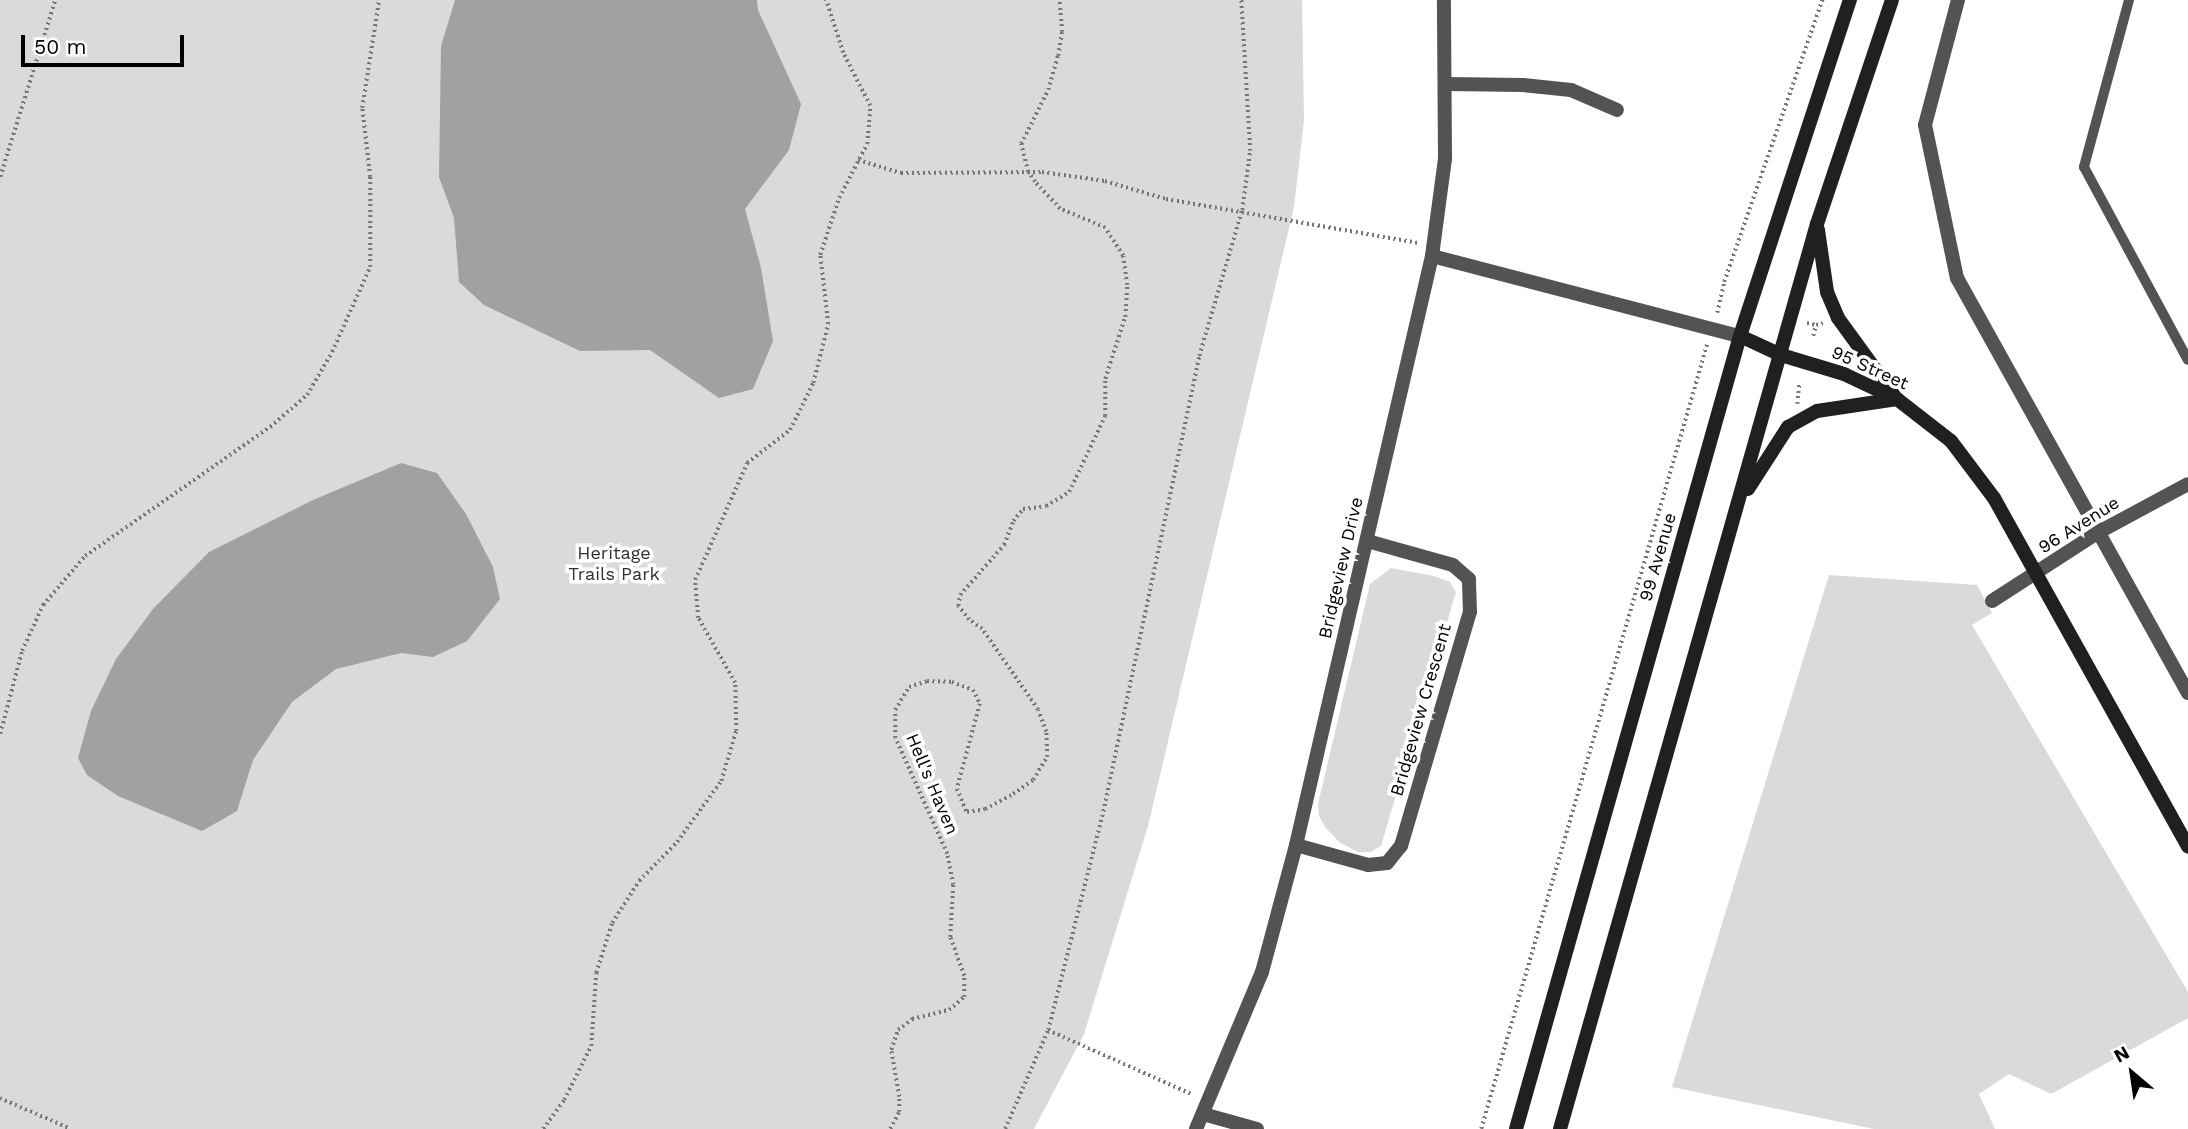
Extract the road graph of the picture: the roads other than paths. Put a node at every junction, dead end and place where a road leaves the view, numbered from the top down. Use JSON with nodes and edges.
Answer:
{"nodes":[{"id":1,"x":1444,"y":0,"type":"edge"},
{"id":2,"x":1850,"y":0,"type":"edge"},
{"id":3,"x":1892,"y":0,"type":"edge"},
{"id":4,"x":1958,"y":0,"type":"edge"},
{"id":5,"x":2129,"y":0,"type":"edge"},
{"id":6,"x":1446,"y":84,"type":"junction"},
{"id":7,"x":1617,"y":110,"type":"dead end"},
{"id":8,"x":1817,"y":224,"type":"junction"},
{"id":9,"x":1432,"y":250,"type":"junction"},
{"id":10,"x":1740,"y":336,"type":"junction"},
{"id":11,"x":1781,"y":355,"type":"junction"},
{"id":12,"x":2188,"y":360,"type":"edge"},
{"id":13,"x":1897,"y":399,"type":"junction"},
{"id":14,"x":2188,"y":484,"type":"edge"},
{"id":15,"x":1739,"y":504,"type":"junction"},
{"id":16,"x":2096,"y":533,"type":"junction"},
{"id":17,"x":1367,"y":541,"type":"junction"},
{"id":18,"x":2038,"y":573,"type":"junction"},
{"id":19,"x":1992,"y":601,"type":"dead end"},
{"id":20,"x":2188,"y":693,"type":"edge"},
{"id":21,"x":1296,"y":845,"type":"junction"},
{"id":22,"x":2188,"y":847,"type":"edge"},
{"id":23,"x":1206,"y":1108,"type":"junction"},
{"id":24,"x":1196,"y":1129,"type":"edge"},
{"id":25,"x":1257,"y":1129,"type":"edge"},
{"id":26,"x":1516,"y":1129,"type":"edge"},
{"id":27,"x":1560,"y":1129,"type":"edge"}],
"edges":[{"from":1,"to":6,"type":"street","name":"Bridgeview Drive"},
{"from":2,"to":10,"type":"main road","name":"99 Avenue"},
{"from":3,"to":8,"type":"main road"},
{"from":4,"to":16,"type":"street"},
{"from":5,"to":12,"type":"lane"},
{"from":6,"to":7,"type":"street"},
{"from":6,"to":9,"type":"street","name":"Bridgeview Drive"},
{"from":8,"to":11,"type":"main road"},
{"from":8,"to":13,"type":"main road"},
{"from":9,"to":10,"type":"street","name":"95 Street"},
{"from":9,"to":17,"type":"street","name":"Bridgeview Drive"},
{"from":10,"to":11,"type":"main road","name":"95 Street"},
{"from":10,"to":26,"type":"main road","name":"99 Avenue"},
{"from":11,"to":13,"type":"main road","name":"95 Street"},
{"from":11,"to":15,"type":"main road"},
{"from":13,"to":15,"type":"main road"},
{"from":13,"to":18,"type":"main road","name":"95 Street"},
{"from":14,"to":16,"type":"street","name":"96 Avenue"},
{"from":15,"to":27,"type":"main road"},
{"from":16,"to":18,"type":"street","name":"96 Avenue"},
{"from":16,"to":20,"type":"street"},
{"from":17,"to":21,"type":"street","name":"Bridgeview Drive"},
{"from":17,"to":21,"type":"street","name":"Bridgeview Crescent"},
{"from":18,"to":19,"type":"street","name":"96 Avenue"},
{"from":18,"to":22,"type":"main road","name":"95 Street"},
{"from":21,"to":23,"type":"street","name":"Bridgeview Drive"},
{"from":23,"to":24,"type":"street","name":"Bridgeview Drive"},
{"from":23,"to":25,"type":"street"}]}
